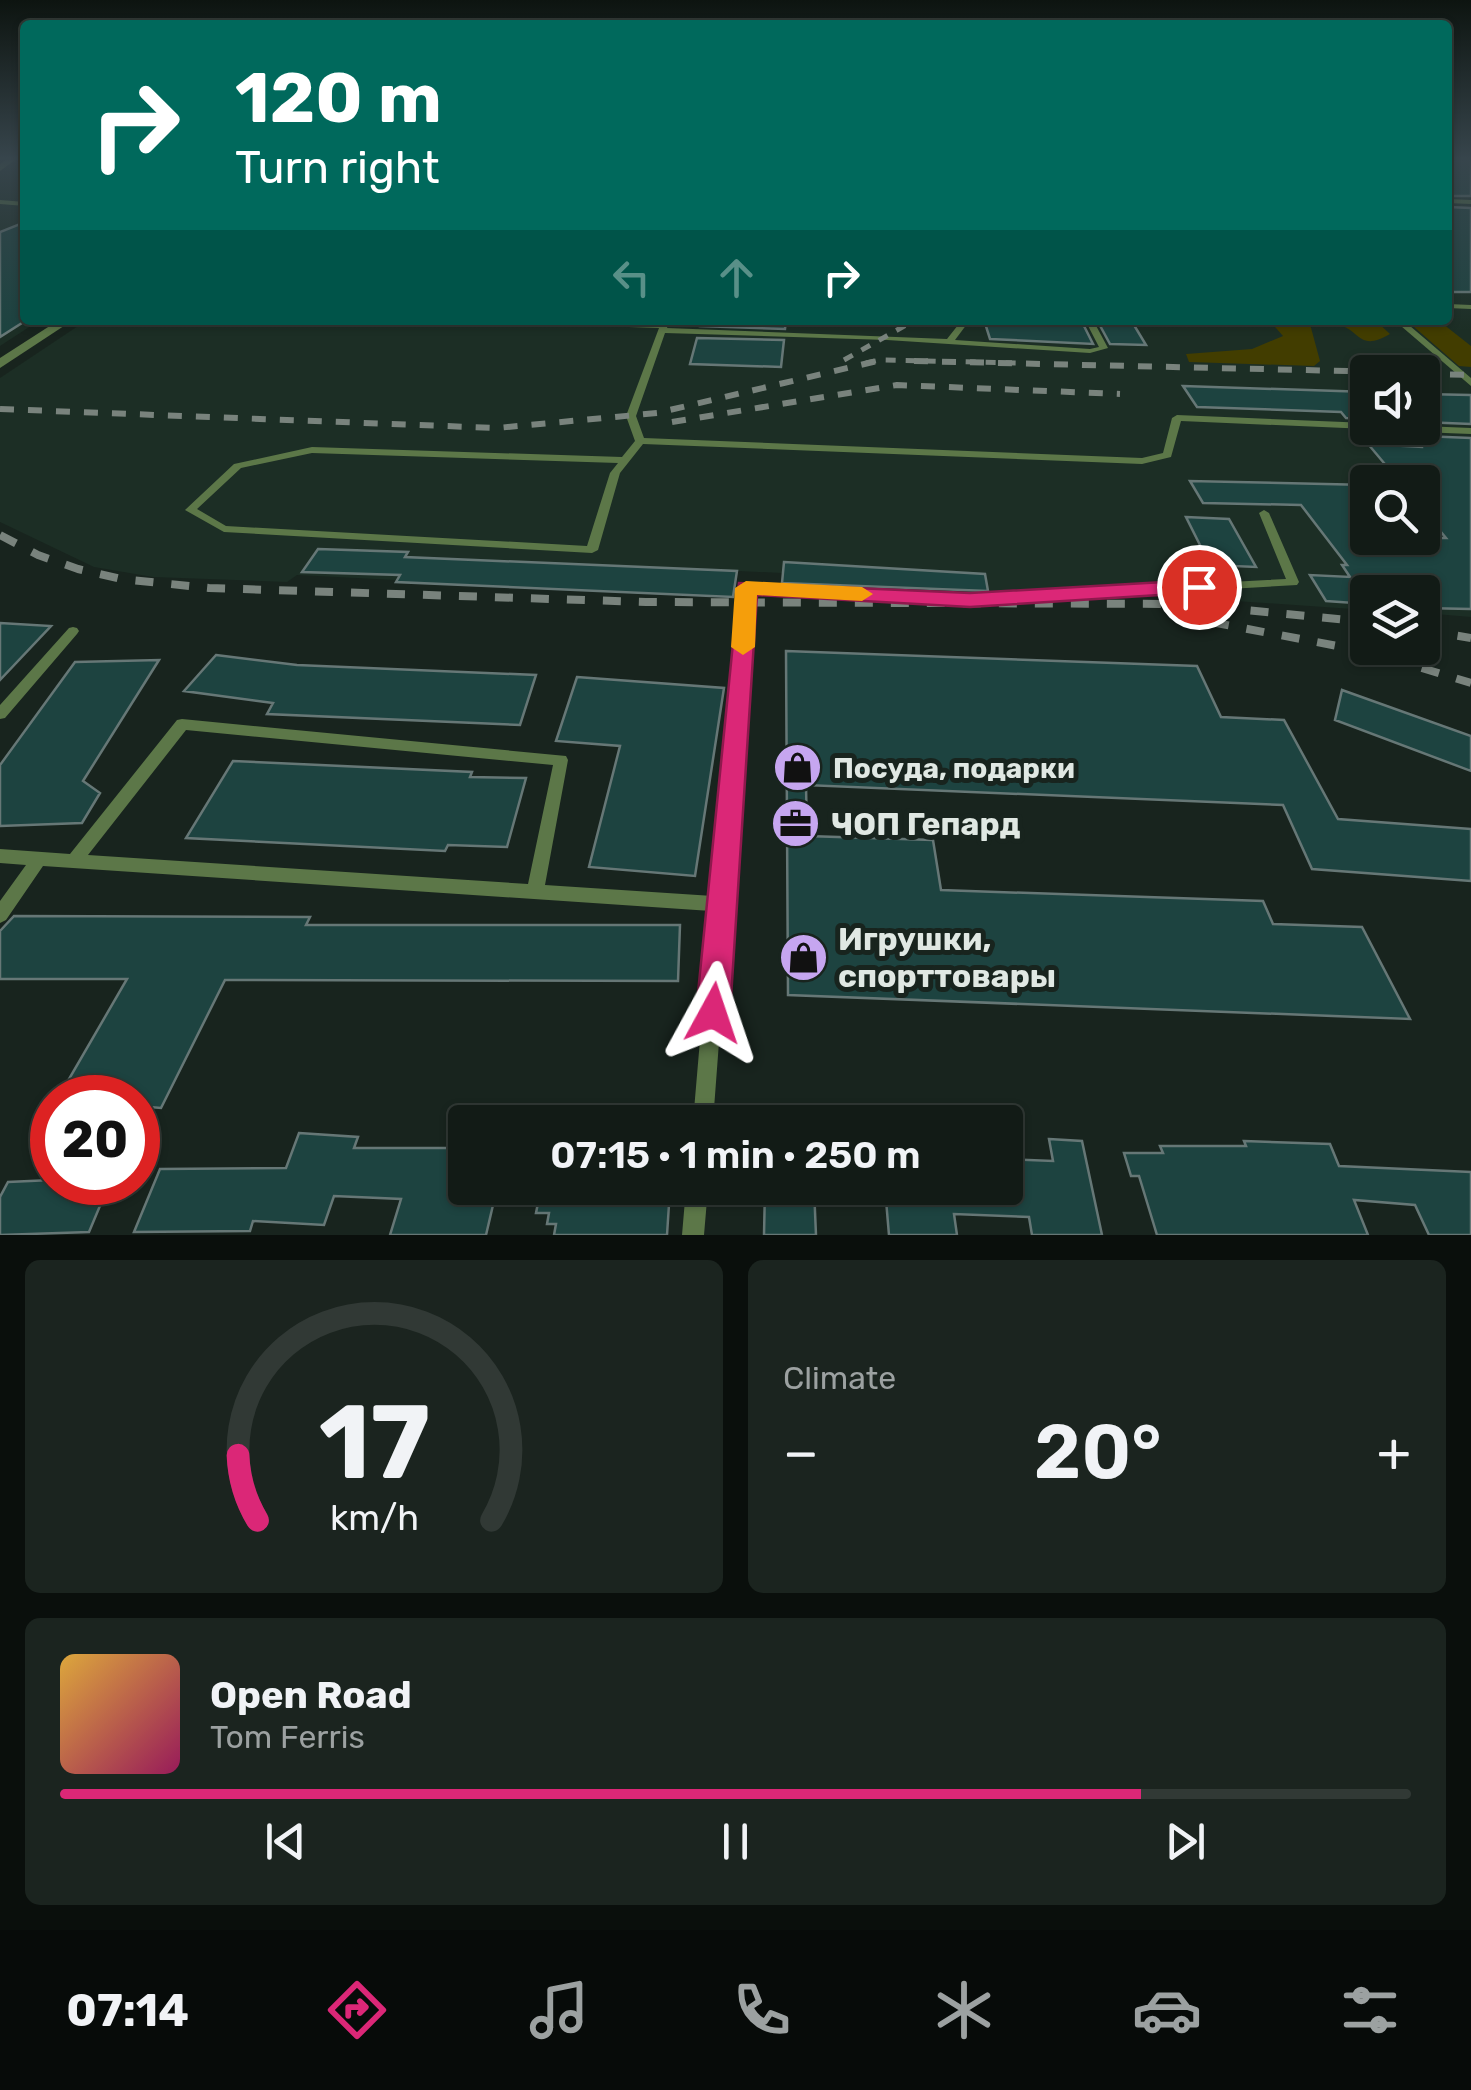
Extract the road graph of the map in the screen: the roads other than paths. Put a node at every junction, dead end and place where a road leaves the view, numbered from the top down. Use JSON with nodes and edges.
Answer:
{"nodes":[{"id":1,"x":59,"y":325,"type":"edge"},
{"id":2,"x":633,"y":325,"type":"edge"},
{"id":3,"x":962,"y":325,"type":"edge"},
{"id":4,"x":1092,"y":325,"type":"edge"},
{"id":5,"x":1404,"y":325,"type":"edge"},
{"id":6,"x":664,"y":326,"type":"edge"},
{"id":7,"x":949,"y":342,"type":"junction"},
{"id":8,"x":0,"y":364,"type":"edge"},
{"id":9,"x":1471,"y":383,"type":"edge"},
{"id":10,"x":1350,"y":425,"type":"edge"},
{"id":11,"x":1440,"y":430,"type":"edge"},
{"id":12,"x":1471,"y":431,"type":"edge"},
{"id":13,"x":640,"y":441,"type":"junction"},
{"id":14,"x":626,"y":460,"type":"junction"},
{"id":15,"x":1264,"y":513,"type":"dead end"},
{"id":16,"x":73,"y":631,"type":"dead end"},
{"id":17,"x":0,"y":714,"type":"edge"},
{"id":18,"x":0,"y":856,"type":"edge"},
{"id":19,"x":39,"y":859,"type":"junction"},
{"id":20,"x":74,"y":861,"type":"junction"},
{"id":21,"x":535,"y":892,"type":"junction"},
{"id":22,"x":722,"y":904,"type":"junction"},
{"id":23,"x":0,"y":916,"type":"edge"},
{"id":24,"x":704,"y":1105,"type":"edge"},
{"id":25,"x":695,"y":1205,"type":"edge"},
{"id":26,"x":692,"y":1235,"type":"edge"}],
"edges":[{"from":1,"to":8,"type":"street"},
{"from":2,"to":6,"type":"lane"},
{"from":3,"to":7,"type":"lane"},
{"from":4,"to":7,"type":"lane"},
{"from":5,"to":9,"type":"lane"},
{"from":6,"to":7,"type":"lane"},
{"from":6,"to":13,"type":"lane"},
{"from":10,"to":13,"type":"lane"},
{"from":11,"to":12,"type":"lane"},
{"from":13,"to":14,"type":"lane"},
{"from":14,"to":14,"type":"lane"},
{"from":15,"to":22,"type":"lane"},
{"from":16,"to":17,"type":"lane"},
{"from":18,"to":19,"type":"lane"},
{"from":19,"to":20,"type":"lane"},
{"from":19,"to":23,"type":"lane"},
{"from":20,"to":21,"type":"lane"},
{"from":20,"to":21,"type":"lane"},
{"from":21,"to":22,"type":"lane"},
{"from":22,"to":24,"type":"lane"},
{"from":25,"to":26,"type":"lane"}]}
